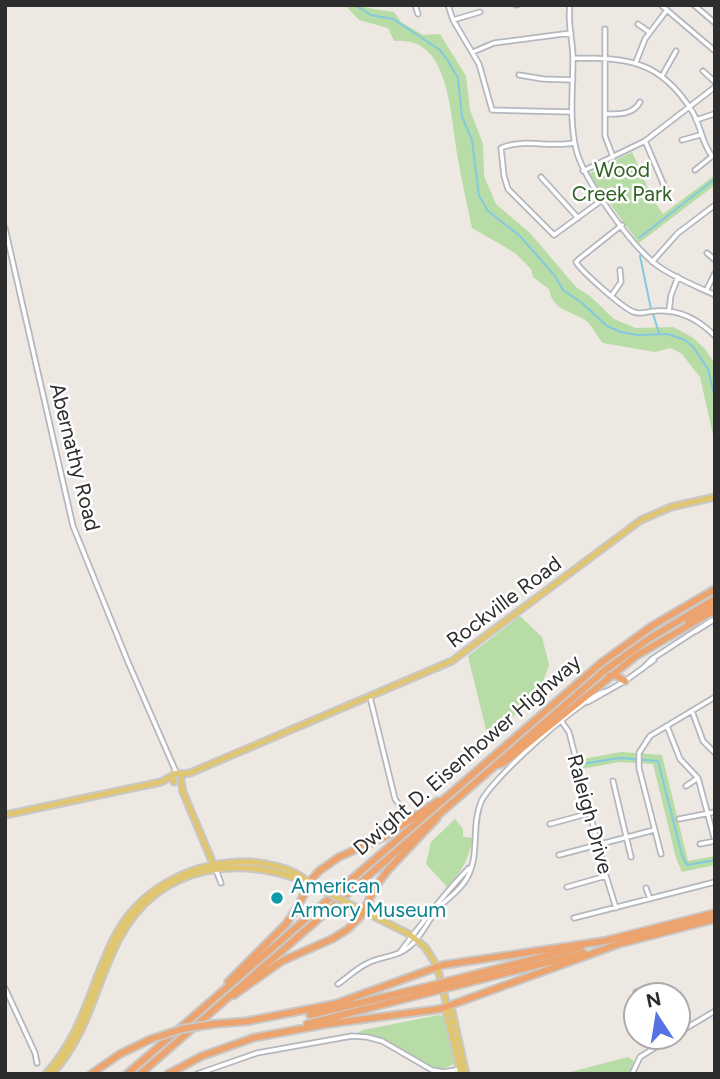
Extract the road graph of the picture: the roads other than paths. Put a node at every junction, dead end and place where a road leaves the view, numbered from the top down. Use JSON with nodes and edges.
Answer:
{"nodes":[{"id":1,"x":415,"y":5,"type":"edge"},
{"id":2,"x":448,"y":5,"type":"edge"},
{"id":3,"x":570,"y":5,"type":"edge"},
{"id":4,"x":661,"y":5,"type":"edge"},
{"id":5,"x":694,"y":5,"type":"edge"},
{"id":6,"x":667,"y":10,"type":"junction"},
{"id":7,"x":480,"y":12,"type":"dead end"},
{"id":8,"x":418,"y":14,"type":"dead end"},
{"id":9,"x":453,"y":20,"type":"junction"},
{"id":10,"x":715,"y":23,"type":"edge"},
{"id":11,"x":638,"y":24,"type":"dead end"},
{"id":12,"x":606,"y":29,"type":"dead end"},
{"id":13,"x":649,"y":32,"type":"junction"},
{"id":14,"x":572,"y":33,"type":"junction"},
{"id":15,"x":676,"y":51,"type":"dead end"},
{"id":16,"x":715,"y":51,"type":"edge"},
{"id":17,"x":473,"y":52,"type":"junction"},
{"id":18,"x":573,"y":58,"type":"junction"},
{"id":19,"x":606,"y":58,"type":"junction"},
{"id":20,"x":635,"y":62,"type":"junction"},
{"id":21,"x":704,"y":71,"type":"dead end"},
{"id":22,"x":519,"y":75,"type":"dead end"},
{"id":23,"x":662,"y":76,"type":"junction"},
{"id":24,"x":573,"y":80,"type":"junction"},
{"id":25,"x":715,"y":85,"type":"edge"},
{"id":26,"x":640,"y":102,"type":"dead end"},
{"id":27,"x":690,"y":108,"type":"junction"},
{"id":28,"x":572,"y":112,"type":"junction"},
{"id":29,"x":606,"y":114,"type":"junction"},
{"id":30,"x":714,"y":114,"type":"edge"},
{"id":31,"x":696,"y":120,"type":"junction"},
{"id":32,"x":700,"y":135,"type":"junction"},
{"id":33,"x":645,"y":141,"type":"junction"},
{"id":34,"x":682,"y":141,"type":"dead end"},
{"id":35,"x":574,"y":143,"type":"junction"},
{"id":36,"x":713,"y":155,"type":"edge"},
{"id":37,"x":613,"y":157,"type":"junction"},
{"id":38,"x":695,"y":170,"type":"dead end"},
{"id":39,"x":583,"y":171,"type":"junction"},
{"id":40,"x":541,"y":177,"type":"dead end"},
{"id":41,"x":666,"y":190,"type":"dead end"},
{"id":42,"x":602,"y":200,"type":"junction"},
{"id":43,"x":715,"y":205,"type":"edge"},
{"id":44,"x":578,"y":218,"type":"junction"},
{"id":45,"x":622,"y":225,"type":"junction"},
{"id":46,"x":5,"y":228,"type":"edge"},
{"id":47,"x":707,"y":253,"type":"dead end"},
{"id":48,"x":715,"y":261,"type":"edge"},
{"id":49,"x":652,"y":262,"type":"junction"},
{"id":50,"x":620,"y":270,"type":"dead end"},
{"id":51,"x":715,"y":273,"type":"edge"},
{"id":52,"x":678,"y":277,"type":"junction"},
{"id":53,"x":706,"y":291,"type":"junction"},
{"id":54,"x":612,"y":295,"type":"junction"},
{"id":55,"x":715,"y":295,"type":"edge"},
{"id":56,"x":669,"y":311,"type":"junction"},
{"id":57,"x":715,"y":336,"type":"edge"},
{"id":58,"x":715,"y":498,"type":"edge"},
{"id":59,"x":715,"y":587,"type":"edge"},
{"id":60,"x":715,"y":601,"type":"edge"},
{"id":61,"x":715,"y":610,"type":"edge"},
{"id":62,"x":713,"y":620,"type":"edge"},
{"id":63,"x":715,"y":626,"type":"edge"},
{"id":64,"x":655,"y":645,"type":"junction"},
{"id":65,"x":625,"y":664,"type":"junction"},
{"id":66,"x":608,"y":676,"type":"junction"},
{"id":67,"x":625,"y":681,"type":"junction"},
{"id":68,"x":370,"y":697,"type":"junction"},
{"id":69,"x":715,"y":697,"type":"edge"},
{"id":70,"x":692,"y":711,"type":"junction"},
{"id":71,"x":562,"y":722,"type":"junction"},
{"id":72,"x":667,"y":726,"type":"junction"},
{"id":73,"x":715,"y":752,"type":"edge"},
{"id":74,"x":493,"y":767,"type":"junction"},
{"id":75,"x":177,"y":778,"type":"junction"},
{"id":76,"x":698,"y":779,"type":"junction"},
{"id":77,"x":612,"y":781,"type":"dead end"},
{"id":78,"x":686,"y":786,"type":"dead end"},
{"id":79,"x":446,"y":797,"type":"junction"},
{"id":80,"x":401,"y":807,"type":"dead end"},
{"id":81,"x":715,"y":812,"type":"edge"},
{"id":82,"x":590,"y":813,"type":"junction"},
{"id":83,"x":708,"y":813,"type":"junction"},
{"id":84,"x":439,"y":814,"type":"junction"},
{"id":85,"x":5,"y":815,"type":"edge"},
{"id":86,"x":679,"y":819,"type":"dead end"},
{"id":87,"x":550,"y":824,"type":"dead end"},
{"id":88,"x":654,"y":830,"type":"junction"},
{"id":89,"x":626,"y":837,"type":"junction"},
{"id":90,"x":715,"y":841,"type":"edge"},
{"id":91,"x":700,"y":844,"type":"dead end"},
{"id":92,"x":598,"y":845,"type":"junction"},
{"id":93,"x":661,"y":854,"type":"dead end"},
{"id":94,"x":559,"y":855,"type":"dead end"},
{"id":95,"x":631,"y":857,"type":"dead end"},
{"id":96,"x":214,"y":866,"type":"junction"},
{"id":97,"x":606,"y":876,"type":"junction"},
{"id":98,"x":221,"y":883,"type":"dead end"},
{"id":99,"x":309,"y":883,"type":"junction"},
{"id":100,"x":715,"y":883,"type":"edge"},
{"id":101,"x":567,"y":887,"type":"dead end"},
{"id":102,"x":646,"y":888,"type":"dead end"},
{"id":103,"x":650,"y":899,"type":"junction"},
{"id":104,"x":616,"y":908,"type":"junction"},
{"id":105,"x":363,"y":911,"type":"junction"},
{"id":106,"x":715,"y":913,"type":"edge"},
{"id":107,"x":574,"y":918,"type":"dead end"},
{"id":108,"x":715,"y":919,"type":"edge"},
{"id":109,"x":414,"y":937,"type":"junction"},
{"id":110,"x":611,"y":940,"type":"junction"},
{"id":111,"x":624,"y":942,"type":"junction"},
{"id":112,"x":437,"y":966,"type":"junction"},
{"id":113,"x":338,"y":984,"type":"dead end"},
{"id":114,"x":450,"y":984,"type":"junction"},
{"id":115,"x":5,"y":988,"type":"edge"},
{"id":116,"x":435,"y":988,"type":"junction"},
{"id":117,"x":223,"y":995,"type":"junction"},
{"id":118,"x":447,"y":1006,"type":"junction"},
{"id":119,"x":715,"y":1011,"type":"edge"},
{"id":120,"x":248,"y":1021,"type":"junction"},
{"id":121,"x":692,"y":1025,"type":"edge"},
{"id":122,"x":252,"y":1038,"type":"junction"},
{"id":123,"x":648,"y":1051,"type":"edge"},
{"id":124,"x":37,"y":1063,"type":"dead end"},
{"id":125,"x":463,"y":1071,"type":"edge"},
{"id":126,"x":46,"y":1074,"type":"edge"},
{"id":127,"x":52,"y":1074,"type":"edge"},
{"id":128,"x":91,"y":1074,"type":"edge"},
{"id":129,"x":127,"y":1074,"type":"edge"},
{"id":130,"x":140,"y":1074,"type":"edge"},
{"id":131,"x":168,"y":1074,"type":"edge"},
{"id":132,"x":197,"y":1074,"type":"edge"},
{"id":133,"x":632,"y":1074,"type":"edge"}],
"edges":[{"from":1,"to":8,"type":"street"},
{"from":2,"to":9,"type":"street"},
{"from":3,"to":14,"type":"street"},
{"from":4,"to":6,"type":"street"},
{"from":5,"to":10,"type":"street"},
{"from":6,"to":13,"type":"street"},
{"from":6,"to":16,"type":"street"},
{"from":7,"to":9,"type":"street"},
{"from":9,"to":17,"type":"street"},
{"from":11,"to":13,"type":"street"},
{"from":12,"to":19,"type":"street"},
{"from":13,"to":20,"type":"street"},
{"from":14,"to":17,"type":"street"},
{"from":14,"to":18,"type":"street"},
{"from":15,"to":23,"type":"street"},
{"from":17,"to":28,"type":"street"},
{"from":18,"to":19,"type":"street"},
{"from":18,"to":24,"type":"street"},
{"from":19,"to":20,"type":"street"},
{"from":19,"to":29,"type":"street"},
{"from":20,"to":23,"type":"street"},
{"from":21,"to":25,"type":"street"},
{"from":22,"to":24,"type":"street"},
{"from":23,"to":27,"type":"street"},
{"from":24,"to":28,"type":"street"},
{"from":25,"to":27,"type":"street"},
{"from":26,"to":29,"type":"street"},
{"from":27,"to":31,"type":"street"},
{"from":27,"to":33,"type":"street"},
{"from":28,"to":35,"type":"street"},
{"from":29,"to":37,"type":"street"},
{"from":30,"to":31,"type":"street"},
{"from":31,"to":32,"type":"street"},
{"from":32,"to":34,"type":"street"},
{"from":32,"to":36,"type":"street"},
{"from":33,"to":37,"type":"street"},
{"from":33,"to":41,"type":"street"},
{"from":35,"to":39,"type":"street"},
{"from":35,"to":44,"type":"street"},
{"from":36,"to":38,"type":"street"},
{"from":37,"to":39,"type":"street"},
{"from":39,"to":42,"type":"street"},
{"from":40,"to":44,"type":"street"},
{"from":42,"to":44,"type":"street"},
{"from":42,"to":45,"type":"street"},
{"from":43,"to":49,"type":"street"},
{"from":45,"to":49,"type":"street"},
{"from":45,"to":54,"type":"street"},
{"from":46,"to":75,"type":"street","name":"Abernathy Road"},
{"from":47,"to":48,"type":"street"},
{"from":49,"to":52,"type":"street"},
{"from":50,"to":54,"type":"street"},
{"from":51,"to":53,"type":"street"},
{"from":52,"to":53,"type":"street"},
{"from":52,"to":56,"type":"street"},
{"from":53,"to":55,"type":"street"},
{"from":54,"to":56,"type":"street"},
{"from":56,"to":57,"type":"street"},
{"from":58,"to":68,"type":"main road","name":"Rockville Road"},
{"from":59,"to":79,"type":"highway","name":"Dwight D. Eisenhower Highway"},
{"from":60,"to":64,"type":"highway"},
{"from":60,"to":74,"type":"highway","name":"Dwight D. Eisenhower Highway"},
{"from":61,"to":64,"type":"highway"},
{"from":62,"to":63,"type":"street"},
{"from":62,"to":67,"type":"street"},
{"from":64,"to":65,"type":"highway"},
{"from":65,"to":66,"type":"highway"},
{"from":65,"to":67,"type":"highway"},
{"from":66,"to":67,"type":"highway"},
{"from":66,"to":74,"type":"highway"},
{"from":67,"to":71,"type":"street"},
{"from":68,"to":75,"type":"main road","name":"Rockville Road"},
{"from":68,"to":80,"type":"street"},
{"from":69,"to":70,"type":"street"},
{"from":70,"to":72,"type":"street"},
{"from":70,"to":73,"type":"street"},
{"from":71,"to":82,"type":"street","name":"Raleigh Drive"},
{"from":71,"to":109,"type":"street"},
{"from":72,"to":76,"type":"street"},
{"from":72,"to":88,"type":"street"},
{"from":74,"to":84,"type":"highway","name":"Dwight D. Eisenhower Highway"},
{"from":75,"to":85,"type":"main road"},
{"from":75,"to":96,"type":"main road","name":"Abernathy Road"},
{"from":76,"to":78,"type":"street"},
{"from":76,"to":83,"type":"street"},
{"from":77,"to":89,"type":"street"},
{"from":79,"to":99,"type":"highway"},
{"from":79,"to":117,"type":"highway","name":"Dwight D. Eisenhower Highway"},
{"from":81,"to":83,"type":"street"},
{"from":82,"to":87,"type":"street"},
{"from":82,"to":92,"type":"street","name":"Raleigh Drive"},
{"from":83,"to":86,"type":"street"},
{"from":83,"to":90,"type":"street"},
{"from":84,"to":105,"type":"highway"},
{"from":84,"to":117,"type":"highway","name":"Dwight D. Eisenhower Highway"},
{"from":88,"to":89,"type":"street"},
{"from":88,"to":93,"type":"street"},
{"from":89,"to":92,"type":"street"},
{"from":89,"to":95,"type":"street"},
{"from":90,"to":91,"type":"street"},
{"from":92,"to":94,"type":"street"},
{"from":92,"to":97,"type":"street","name":"Raleigh Drive"},
{"from":96,"to":98,"type":"street","name":"Abernathy Road"},
{"from":96,"to":99,"type":"main road"},
{"from":96,"to":126,"type":"main road"},
{"from":96,"to":127,"type":"main road"},
{"from":97,"to":101,"type":"street"},
{"from":97,"to":104,"type":"street","name":"Raleigh Drive"},
{"from":99,"to":105,"type":"main road","bridge":true},
{"from":99,"to":117,"type":"highway"},
{"from":100,"to":103,"type":"street"},
{"from":102,"to":103,"type":"street"},
{"from":103,"to":104,"type":"street"},
{"from":104,"to":107,"type":"street"},
{"from":105,"to":109,"type":"main road"},
{"from":105,"to":117,"type":"highway"},
{"from":106,"to":110,"type":"highway"},
{"from":108,"to":111,"type":"highway"},
{"from":109,"to":112,"type":"main road"},
{"from":109,"to":113,"type":"street"},
{"from":110,"to":112,"type":"highway"},
{"from":110,"to":114,"type":"highway"},
{"from":111,"to":114,"type":"highway"},
{"from":111,"to":118,"type":"highway"},
{"from":112,"to":118,"type":"main road"},
{"from":112,"to":120,"type":"highway"},
{"from":114,"to":116,"type":"highway","bridge":true},
{"from":115,"to":124,"type":"street"},
{"from":116,"to":120,"type":"highway"},
{"from":116,"to":122,"type":"highway"},
{"from":117,"to":129,"type":"highway","name":"Dwight D. Eisenhower Highway"},
{"from":117,"to":130,"type":"highway","name":"Dwight D. Eisenhower Highway"},
{"from":118,"to":122,"type":"highway"},
{"from":118,"to":125,"type":"main road"},
{"from":119,"to":121,"type":"street"},
{"from":120,"to":128,"type":"highway","bridge":true},
{"from":122,"to":131,"type":"highway"},
{"from":123,"to":133,"type":"street"},
{"from":125,"to":132,"type":"street"}]}
